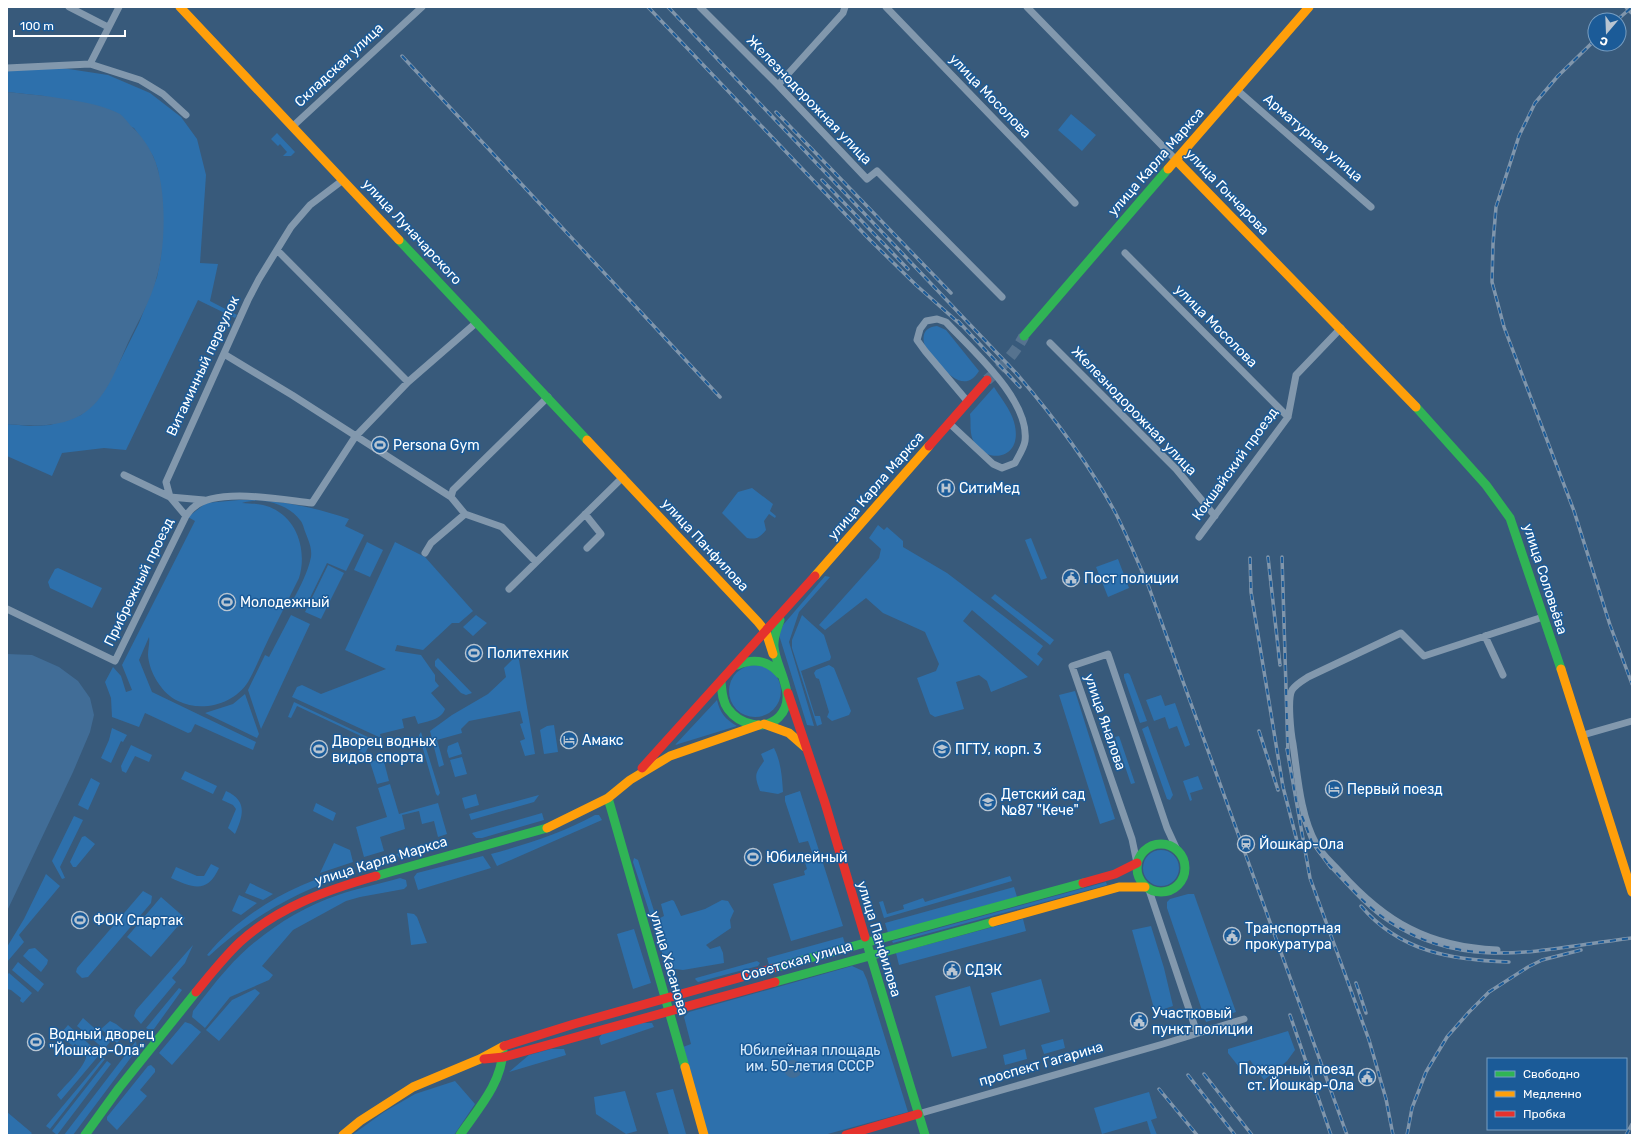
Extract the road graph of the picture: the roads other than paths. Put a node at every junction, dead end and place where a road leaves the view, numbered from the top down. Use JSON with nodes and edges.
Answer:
{"nodes":[{"id":1,"x":69,"y":7,"type":"edge"},
{"id":2,"x":119,"y":7,"type":"edge"},
{"id":3,"x":180,"y":7,"type":"edge"},
{"id":4,"x":422,"y":7,"type":"edge"},
{"id":5,"x":700,"y":7,"type":"edge"},
{"id":6,"x":845,"y":7,"type":"edge"},
{"id":7,"x":886,"y":7,"type":"edge"},
{"id":8,"x":1027,"y":7,"type":"edge"},
{"id":9,"x":1309,"y":7,"type":"edge"},
{"id":10,"x":1628,"y":7,"type":"edge"},
{"id":11,"x":1632,"y":11,"type":"edge"},
{"id":12,"x":108,"y":27,"type":"junction"},
{"id":13,"x":90,"y":64,"type":"junction"},
{"id":14,"x":7,"y":68,"type":"edge"},
{"id":15,"x":778,"y":85,"type":"junction"},
{"id":16,"x":1237,"y":90,"type":"junction"},
{"id":17,"x":186,"y":115,"type":"dead end"},
{"id":18,"x":292,"y":127,"type":"junction"},
{"id":19,"x":1176,"y":160,"type":"junction"},
{"id":20,"x":343,"y":180,"type":"junction"},
{"id":21,"x":1075,"y":203,"type":"dead end"},
{"id":22,"x":1371,"y":207,"type":"dead end"},
{"id":23,"x":277,"y":250,"type":"junction"},
{"id":24,"x":1125,"y":253,"type":"dead end"},
{"id":25,"x":1002,"y":297,"type":"dead end"},
{"id":26,"x":477,"y":322,"type":"junction"},
{"id":27,"x":1340,"y":328,"type":"junction"},
{"id":28,"x":1024,"y":336,"type":"tunnel mouth"},
{"id":29,"x":1050,"y":343,"type":"dead end"},
{"id":30,"x":224,"y":354,"type":"junction"},
{"id":31,"x":987,"y":380,"type":"tunnel mouth"},
{"id":32,"x":408,"y":382,"type":"junction"},
{"id":33,"x":548,"y":398,"type":"junction"},
{"id":34,"x":968,"y":402,"type":"junction"},
{"id":35,"x":1288,"y":417,"type":"junction"},
{"id":36,"x":949,"y":423,"type":"junction"},
{"id":37,"x":355,"y":437,"type":"junction"},
{"id":38,"x":124,"y":475,"type":"dead end"},
{"id":39,"x":623,"y":477,"type":"junction"},
{"id":40,"x":170,"y":497,"type":"junction"},
{"id":41,"x":451,"y":498,"type":"junction"},
{"id":42,"x":206,"y":501,"type":"junction"},
{"id":43,"x":465,"y":514,"type":"junction"},
{"id":44,"x":585,"y":514,"type":"junction"},
{"id":45,"x":186,"y":516,"type":"junction"},
{"id":46,"x":1215,"y":516,"type":"junction"},
{"id":47,"x":1198,"y":537,"type":"dead end"},
{"id":48,"x":587,"y":548,"type":"dead end"},
{"id":49,"x":425,"y":554,"type":"dead end"},
{"id":50,"x":536,"y":562,"type":"junction"},
{"id":51,"x":509,"y":589,"type":"dead end"},
{"id":52,"x":7,"y":609,"type":"edge"},
{"id":53,"x":785,"y":610,"type":"junction"},
{"id":54,"x":1543,"y":617,"type":"junction"},
{"id":55,"x":766,"y":632,"type":"junction"},
{"id":56,"x":1485,"y":636,"type":"junction"},
{"id":57,"x":774,"y":656,"type":"junction"},
{"id":58,"x":735,"y":666,"type":"junction"},
{"id":59,"x":1503,"y":675,"type":"dead end"},
{"id":60,"x":781,"y":676,"type":"junction"},
{"id":61,"x":721,"y":682,"type":"junction"},
{"id":62,"x":788,"y":693,"type":"junction"},
{"id":63,"x":1632,"y":720,"type":"edge"},
{"id":64,"x":762,"y":724,"type":"junction"},
{"id":65,"x":1583,"y":735,"type":"junction"},
{"id":66,"x":808,"y":750,"type":"junction"},
{"id":67,"x":630,"y":780,"type":"junction"},
{"id":68,"x":608,"y":798,"type":"junction"},
{"id":69,"x":1178,"y":852,"type":"junction"},
{"id":70,"x":1137,"y":863,"type":"junction"},
{"id":71,"x":1147,"y":888,"type":"junction"},
{"id":72,"x":1632,"y":892,"type":"edge"},
{"id":73,"x":866,"y":944,"type":"junction"},
{"id":74,"x":1497,"y":950,"type":"dead end"},
{"id":75,"x":869,"y":956,"type":"junction"},
{"id":76,"x":665,"y":999,"type":"junction"},
{"id":77,"x":669,"y":1012,"type":"junction"},
{"id":78,"x":1244,"y":1019,"type":"dead end"},
{"id":79,"x":1197,"y":1033,"type":"junction"},
{"id":80,"x":503,"y":1046,"type":"junction"},
{"id":81,"x":504,"y":1057,"type":"junction"},
{"id":82,"x":480,"y":1060,"type":"junction"},
{"id":83,"x":918,"y":1114,"type":"junction"},
{"id":84,"x":85,"y":1135,"type":"edge"},
{"id":85,"x":343,"y":1135,"type":"edge"},
{"id":86,"x":460,"y":1135,"type":"edge"},
{"id":87,"x":704,"y":1135,"type":"edge"},
{"id":88,"x":846,"y":1135,"type":"edge"},
{"id":89,"x":925,"y":1135,"type":"edge"}],
"edges":[{"from":1,"to":12,"type":"street"},
{"from":2,"to":12,"type":"street"},
{"from":3,"to":18,"type":"main road","name":"улица Луначарского"},
{"from":4,"to":18,"type":"street","name":"Складская улица"},
{"from":5,"to":15,"type":"street","name":"Железнодорожная улица"},
{"from":6,"to":15,"type":"street"},
{"from":7,"to":21,"type":"street","name":"улица Мосолова"},
{"from":8,"to":19,"type":"street","name":"улица Гончарова"},
{"from":9,"to":16,"type":"main road","name":"улица Карла Маркса"},
{"from":10,"to":11,"type":"street"},
{"from":12,"to":13,"type":"street"},
{"from":13,"to":14,"type":"street"},
{"from":13,"to":17,"type":"street"},
{"from":15,"to":25,"type":"street","name":"Железнодорожная улица"},
{"from":16,"to":19,"type":"main road","name":"улица Карла Маркса"},
{"from":16,"to":22,"type":"street","name":"Арматурная улица"},
{"from":18,"to":20,"type":"main road","name":"улица Луначарского"},
{"from":19,"to":27,"type":"main road","name":"улица Гончарова"},
{"from":19,"to":28,"type":"main road","name":"улица Карла Маркса"},
{"from":20,"to":23,"type":"street","name":"Витаминный переулок"},
{"from":20,"to":26,"type":"main road","name":"улица Луначарского"},
{"from":23,"to":30,"type":"street","name":"Витаминный переулок"},
{"from":23,"to":32,"type":"street"},
{"from":24,"to":35,"type":"street","name":"улица Мосолова"},
{"from":26,"to":32,"type":"street"},
{"from":26,"to":33,"type":"main road","name":"улица Луначарского"},
{"from":27,"to":35,"type":"street","name":"Кокшайский проезд"},
{"from":27,"to":54,"type":"main road","name":"улица Соловьёва"},
{"from":29,"to":46,"type":"street","name":"Железнодорожная улица"},
{"from":30,"to":37,"type":"street"},
{"from":30,"to":40,"type":"street","name":"Витаминный переулок"},
{"from":31,"to":34,"type":"main road","name":"улица Карла Маркса"},
{"from":32,"to":37,"type":"street"},
{"from":33,"to":39,"type":"main road","name":"улица Луначарского"},
{"from":33,"to":41,"type":"street"},
{"from":34,"to":36,"type":"main road","name":"улица Карла Маркса"},
{"from":34,"to":36,"type":"street"},
{"from":35,"to":46,"type":"street","name":"Кокшайский проезд"},
{"from":36,"to":53,"type":"main road","name":"улица Карла Маркса"},
{"from":37,"to":41,"type":"street"},
{"from":37,"to":42,"type":"street"},
{"from":38,"to":40,"type":"street"},
{"from":39,"to":44,"type":"street"},
{"from":39,"to":55,"type":"main road","name":"улица Панфилова"},
{"from":40,"to":42,"type":"street"},
{"from":40,"to":45,"type":"street"},
{"from":41,"to":43,"type":"street"},
{"from":42,"to":45,"type":"street"},
{"from":43,"to":49,"type":"street"},
{"from":43,"to":50,"type":"street"},
{"from":44,"to":48,"type":"street"},
{"from":44,"to":50,"type":"street"},
{"from":45,"to":52,"type":"street","name":"Прибрежный проезд"},
{"from":46,"to":47,"type":"street","name":"Кокшайский проезд"},
{"from":50,"to":51,"type":"street"},
{"from":53,"to":55,"type":"main road","name":"улица Карла Маркса"},
{"from":53,"to":57,"type":"main road","name":"улица Карла Маркса"},
{"from":54,"to":56,"type":"street"},
{"from":54,"to":65,"type":"main road","name":"улица Соловьёва"},
{"from":55,"to":57,"type":"main road"},
{"from":55,"to":58,"type":"main road","name":"улица Карла Маркса"},
{"from":56,"to":59,"type":"street"},
{"from":56,"to":74,"type":"street"},
{"from":57,"to":60,"type":"main road"},
{"from":58,"to":60,"type":"main road"},
{"from":58,"to":61,"type":"main road"},
{"from":60,"to":62,"type":"main road"},
{"from":61,"to":64,"type":"main road"},
{"from":61,"to":67,"type":"main road","name":"улица Карла Маркса"},
{"from":62,"to":64,"type":"main road"},
{"from":62,"to":66,"type":"main road","name":"улица Панфилова"},
{"from":63,"to":65,"type":"street"},
{"from":64,"to":66,"type":"main road"},
{"from":64,"to":67,"type":"main road","name":"улица Карла Маркса"},
{"from":65,"to":72,"type":"main road","name":"улица Соловьёва"},
{"from":66,"to":73,"type":"main road","name":"улица Панфилова"},
{"from":67,"to":68,"type":"main road","name":"улица Карла Маркса"},
{"from":68,"to":76,"type":"main road","name":"улица Хасанова"},
{"from":68,"to":84,"type":"main road","name":"улица Карла Маркса"},
{"from":69,"to":70,"type":"main road"},
{"from":69,"to":70,"type":"street","name":"улица Яналова"},
{"from":69,"to":71,"type":"main road"},
{"from":70,"to":71,"type":"main road"},
{"from":70,"to":73,"type":"main road","name":"Советская улица"},
{"from":71,"to":75,"type":"main road","name":"Советская улица"},
{"from":71,"to":79,"type":"street"},
{"from":73,"to":75,"type":"main road","name":"улица Панфилова"},
{"from":73,"to":76,"type":"main road","name":"Советская улица"},
{"from":75,"to":77,"type":"main road","name":"Советская улица"},
{"from":75,"to":83,"type":"main road","name":"улица Панфилова"},
{"from":76,"to":77,"type":"main road","name":"улица Хасанова"},
{"from":76,"to":80,"type":"main road","name":"Советская улица"},
{"from":77,"to":81,"type":"main road","name":"Советская улица"},
{"from":77,"to":87,"type":"main road","name":"улица Хасанова"},
{"from":78,"to":79,"type":"street","name":"проспект Гагарина"},
{"from":79,"to":83,"type":"street","name":"проспект Гагарина"},
{"from":80,"to":81,"type":"main road"},
{"from":80,"to":82,"type":"main road","name":"Советская улица"},
{"from":81,"to":82,"type":"main road","name":"Советская улица"},
{"from":81,"to":86,"type":"main road"},
{"from":82,"to":85,"type":"main road","name":"Советская улица"},
{"from":83,"to":88,"type":"main road","name":"проспект Гагарина"},
{"from":83,"to":89,"type":"main road","name":"улица Панфилова"}]}
